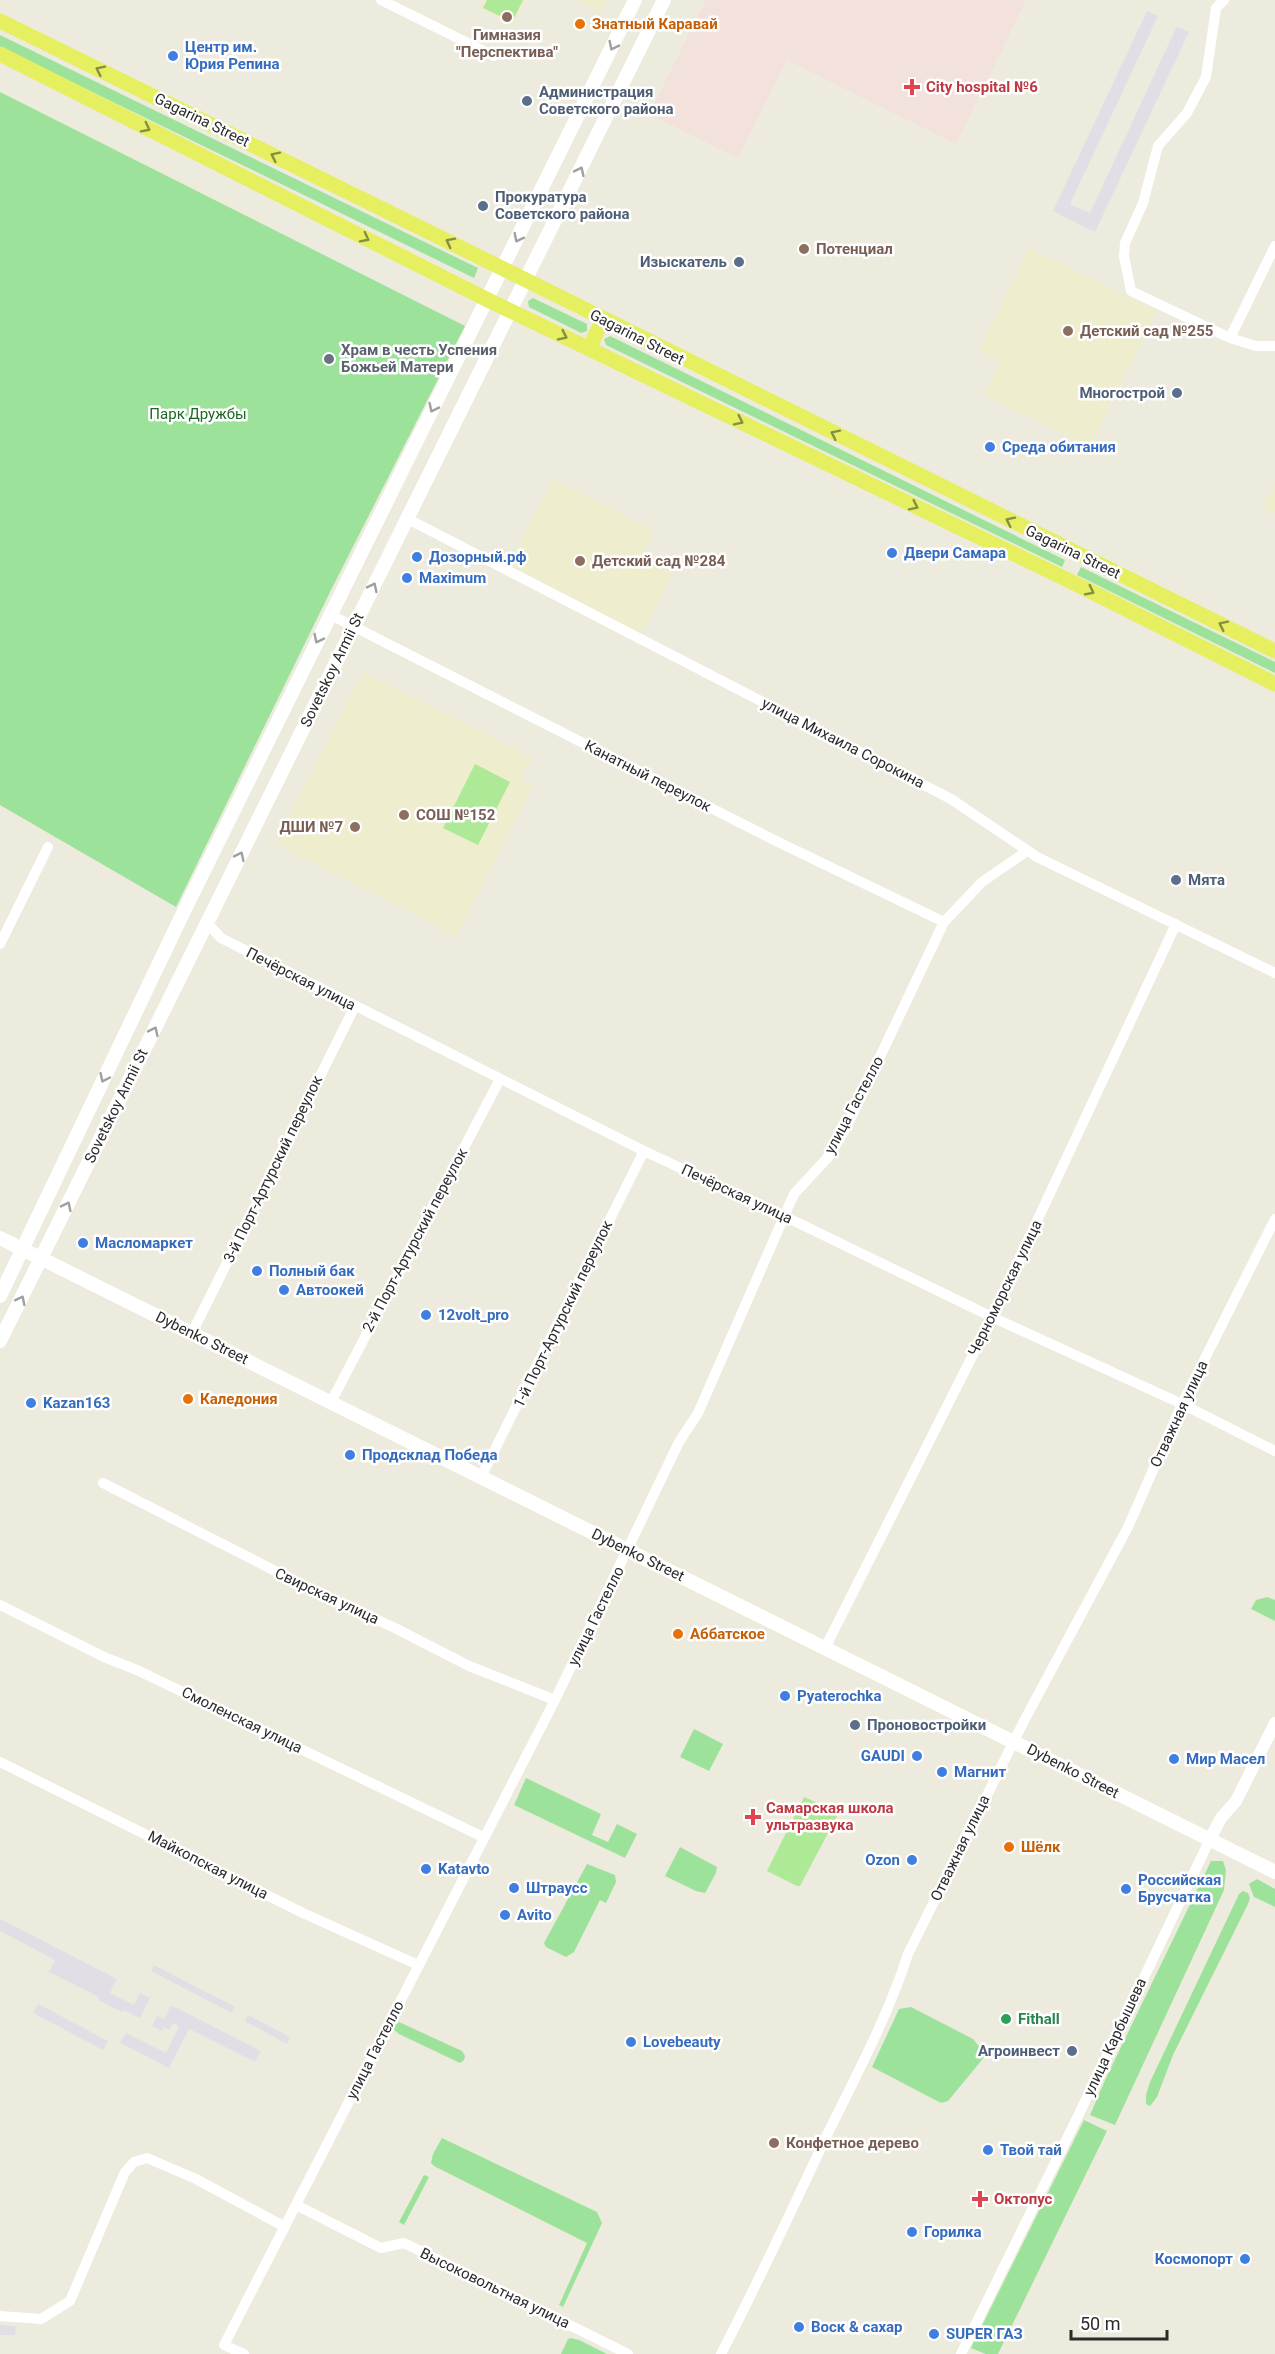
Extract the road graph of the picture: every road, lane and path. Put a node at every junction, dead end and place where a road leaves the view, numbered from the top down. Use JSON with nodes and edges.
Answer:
{"nodes":[{"id":1,"x":381,"y":0,"type":"edge"},
{"id":2,"x":635,"y":0,"type":"edge"},
{"id":3,"x":664,"y":0,"type":"edge"},
{"id":4,"x":1224,"y":0,"type":"edge"},
{"id":5,"x":0,"y":21,"type":"edge"},
{"id":6,"x":0,"y":54,"type":"edge"},
{"id":7,"x":494,"y":56,"type":"dead end"},
{"id":8,"x":1275,"y":246,"type":"edge"},
{"id":9,"x":502,"y":268,"type":"junction"},
{"id":10,"x":526,"y":280,"type":"junction"},
{"id":11,"x":486,"y":299,"type":"junction"},
{"id":12,"x":511,"y":310,"type":"junction"},
{"id":13,"x":603,"y":320,"type":"junction"},
{"id":14,"x":1230,"y":338,"type":"junction"},
{"id":15,"x":1275,"y":346,"type":"edge"},
{"id":16,"x":589,"y":349,"type":"junction"},
{"id":17,"x":406,"y":518,"type":"junction"},
{"id":18,"x":331,"y":615,"type":"junction"},
{"id":19,"x":354,"y":626,"type":"junction"},
{"id":20,"x":1275,"y":651,"type":"edge"},
{"id":21,"x":1275,"y":684,"type":"edge"},
{"id":22,"x":48,"y":847,"type":"dead end"},
{"id":23,"x":1027,"y":851,"type":"junction"},
{"id":24,"x":183,"y":911,"type":"junction"},
{"id":25,"x":944,"y":922,"type":"junction"},
{"id":26,"x":207,"y":923,"type":"junction"},
{"id":27,"x":1176,"y":924,"type":"junction"},
{"id":28,"x":0,"y":944,"type":"edge"},
{"id":29,"x":1275,"y":974,"type":"edge"},
{"id":30,"x":355,"y":1006,"type":"junction"},
{"id":31,"x":500,"y":1078,"type":"junction"},
{"id":32,"x":644,"y":1151,"type":"junction"},
{"id":33,"x":784,"y":1216,"type":"junction"},
{"id":34,"x":1275,"y":1219,"type":"edge"},
{"id":35,"x":0,"y":1238,"type":"edge"},
{"id":36,"x":22,"y":1249,"type":"junction"},
{"id":37,"x":41,"y":1258,"type":"junction"},
{"id":38,"x":0,"y":1296,"type":"edge"},
{"id":39,"x":992,"y":1317,"type":"junction"},
{"id":40,"x":192,"y":1333,"type":"junction"},
{"id":41,"x":0,"y":1341,"type":"edge"},
{"id":42,"x":331,"y":1402,"type":"junction"},
{"id":43,"x":1182,"y":1404,"type":"junction"},
{"id":44,"x":1275,"y":1450,"type":"edge"},
{"id":45,"x":482,"y":1477,"type":"junction"},
{"id":46,"x":103,"y":1483,"type":"dead end"},
{"id":47,"x":628,"y":1550,"type":"junction"},
{"id":48,"x":0,"y":1605,"type":"edge"},
{"id":49,"x":825,"y":1648,"type":"junction"},
{"id":50,"x":555,"y":1700,"type":"junction"},
{"id":51,"x":1275,"y":1723,"type":"edge"},
{"id":52,"x":1014,"y":1742,"type":"junction"},
{"id":53,"x":0,"y":1762,"type":"edge"},
{"id":54,"x":483,"y":1837,"type":"junction"},
{"id":55,"x":1210,"y":1839,"type":"junction"},
{"id":56,"x":1275,"y":1872,"type":"edge"},
{"id":57,"x":418,"y":1965,"type":"junction"},
{"id":58,"x":296,"y":2205,"type":"junction"},
{"id":59,"x":285,"y":2226,"type":"junction"},
{"id":60,"x":0,"y":2316,"type":"edge"},
{"id":61,"x":244,"y":2354,"type":"edge"},
{"id":62,"x":628,"y":2354,"type":"edge"},
{"id":63,"x":721,"y":2354,"type":"edge"},
{"id":64,"x":961,"y":2354,"type":"edge"}],
"edges":[{"from":1,"to":7,"type":"street"},
{"from":2,"to":9,"type":"main road","name":"Sovetskoy Armii St","one_way":true},
{"from":10,"to":3,"type":"main road","name":"Sovetskoy Armii St","one_way":true},
{"from":4,"to":14,"type":"street"},
{"from":9,"to":5,"type":"main road","name":"Gagarina Street","one_way":true},
{"from":6,"to":11,"type":"main road","name":"Gagarina Street","one_way":true},
{"from":8,"to":14,"type":"street"},
{"from":9,"to":10,"type":"main road","name":"Gagarina Street"},
{"from":9,"to":11,"type":"main road","name":"Sovetskoy Armii St"},
{"from":10,"to":12,"type":"main road","name":"Sovetskoy Armii St"},
{"from":10,"to":13,"type":"main road","name":"Gagarina Street"},
{"from":11,"to":12,"type":"main road","name":"Gagarina Street"},
{"from":11,"to":18,"type":"main road","name":"Sovetskoy Armii St","one_way":true},
{"from":12,"to":16,"type":"main road","name":"Gagarina Street","one_way":true},
{"from":12,"to":17,"type":"main road","name":"Sovetskoy Armii St"},
{"from":13,"to":16,"type":"main road"},
{"from":20,"to":13,"type":"main road","name":"Gagarina Street","one_way":true},
{"from":14,"to":15,"type":"street"},
{"from":16,"to":21,"type":"main road","name":"Gagarina Street","one_way":true},
{"from":19,"to":17,"type":"main road","name":"Sovetskoy Armii St","one_way":true},
{"from":17,"to":23,"type":"street","name":"улица Михаила Сорокина"},
{"from":18,"to":19,"type":"street","name":"Канатный переулок"},
{"from":18,"to":24,"type":"main road","name":"Sovetskoy Armii St","one_way":true},
{"from":19,"to":25,"type":"street","name":"Канатный переулок"},
{"from":26,"to":19,"type":"main road","name":"Sovetskoy Armii St","one_way":true},
{"from":22,"to":28,"type":"street"},
{"from":23,"to":25,"type":"street","name":"улица Гастелло"},
{"from":23,"to":27,"type":"street","name":"улица Михаила Сорокина"},
{"from":24,"to":26,"type":"main road"},
{"from":24,"to":36,"type":"main road","name":"Sovetskoy Armii St","one_way":true},
{"from":25,"to":33,"type":"street","name":"улица Гастелло"},
{"from":26,"to":30,"type":"street","name":"Печёрская улица"},
{"from":37,"to":26,"type":"main road","name":"Sovetskoy Armii St","one_way":true},
{"from":27,"to":29,"type":"street","name":"улица Михаила Сорокина"},
{"from":27,"to":39,"type":"street","name":"Черноморская улица"},
{"from":30,"to":31,"type":"street","name":"Печёрская улица"},
{"from":30,"to":40,"type":"street","name":"3-й Порт-Артурский переулок"},
{"from":31,"to":32,"type":"street","name":"Печёрская улица"},
{"from":31,"to":42,"type":"street","name":"2-й Порт-Артурский переулок"},
{"from":32,"to":33,"type":"street","name":"Печёрская улица"},
{"from":32,"to":45,"type":"street","name":"1-й Порт-Артурский переулок"},
{"from":33,"to":39,"type":"street","name":"Печёрская улица"},
{"from":33,"to":47,"type":"street","name":"улица Гастелло"},
{"from":34,"to":43,"type":"street","name":"Отважная улица"},
{"from":35,"to":36,"type":"main road","name":"Dybenko Street"},
{"from":36,"to":37,"type":"main road","name":"Dybenko Street"},
{"from":36,"to":38,"type":"main road","name":"Sovetskoy Armii St"},
{"from":37,"to":40,"type":"main road","name":"Dybenko Street"},
{"from":41,"to":37,"type":"main road","name":"Sovetskoy Armii St","one_way":true},
{"from":39,"to":43,"type":"street","name":"Печёрская улица"},
{"from":39,"to":49,"type":"street","name":"Черноморская улица"},
{"from":40,"to":42,"type":"main road","name":"Dybenko Street"},
{"from":42,"to":45,"type":"main road","name":"Dybenko Street"},
{"from":43,"to":44,"type":"street","name":"Печёрская улица"},
{"from":43,"to":52,"type":"street","name":"Отважная улица"},
{"from":45,"to":47,"type":"main road","name":"Dybenko Street"},
{"from":46,"to":50,"type":"street","name":"Свирская улица"},
{"from":47,"to":49,"type":"main road","name":"Dybenko Street"},
{"from":47,"to":50,"type":"street","name":"улица Гастелло"},
{"from":48,"to":54,"type":"street","name":"Смоленская улица"},
{"from":49,"to":52,"type":"main road","name":"Dybenko Street"},
{"from":50,"to":54,"type":"street","name":"улица Гастелло"},
{"from":51,"to":55,"type":"street","name":"улица Карбышева"},
{"from":52,"to":55,"type":"main road","name":"Dybenko Street"},
{"from":52,"to":63,"type":"street","name":"Отважная улица"},
{"from":53,"to":57,"type":"street","name":"Майкопская улица"},
{"from":54,"to":57,"type":"street","name":"улица Гастелло"},
{"from":55,"to":56,"type":"main road","name":"Dybenko Street"},
{"from":55,"to":64,"type":"street","name":"улица Карбышева"},
{"from":57,"to":58,"type":"street","name":"улица Гастелло"},
{"from":58,"to":59,"type":"street","name":"улица Гастелло"},
{"from":58,"to":62,"type":"street","name":"Высоковольтная улица"},
{"from":59,"to":60,"type":"street"},
{"from":59,"to":61,"type":"street","name":"улица Гастелло"}]}
